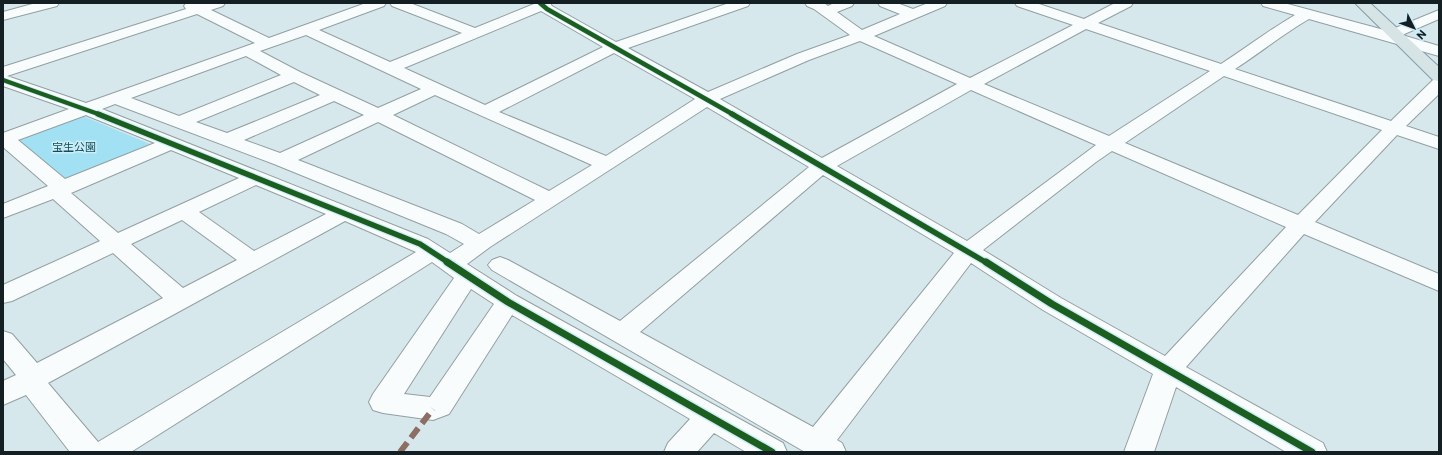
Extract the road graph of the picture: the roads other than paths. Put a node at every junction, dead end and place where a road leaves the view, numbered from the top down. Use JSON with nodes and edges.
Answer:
{"nodes":[{"id":1,"x":52,"y":3,"type":"edge"},
{"id":2,"x":218,"y":3,"type":"edge"},
{"id":3,"x":378,"y":3,"type":"edge"},
{"id":4,"x":397,"y":3,"type":"edge"},
{"id":5,"x":569,"y":3,"type":"edge"},
{"id":6,"x":742,"y":3,"type":"edge"},
{"id":7,"x":812,"y":3,"type":"edge"},
{"id":8,"x":847,"y":3,"type":"edge"},
{"id":9,"x":885,"y":3,"type":"edge"},
{"id":10,"x":940,"y":3,"type":"edge"},
{"id":11,"x":1022,"y":3,"type":"edge"},
{"id":12,"x":1126,"y":3,"type":"edge"},
{"id":13,"x":1268,"y":3,"type":"edge"},
{"id":14,"x":1362,"y":3,"type":"edge"},
{"id":15,"x":192,"y":6,"type":"edge"},
{"id":16,"x":544,"y":6,"type":"edge"},
{"id":17,"x":826,"y":11,"type":"junction"},
{"id":18,"x":912,"y":14,"type":"junction"},
{"id":19,"x":1306,"y":14,"type":"junction"},
{"id":20,"x":1439,"y":14,"type":"edge"},
{"id":21,"x":3,"y":16,"type":"edge"},
{"id":22,"x":1085,"y":24,"type":"junction"},
{"id":23,"x":306,"y":29,"type":"junction"},
{"id":24,"x":474,"y":33,"type":"junction"},
{"id":25,"x":861,"y":36,"type":"junction"},
{"id":26,"x":1397,"y":36,"type":"junction"},
{"id":27,"x":268,"y":43,"type":"junction"},
{"id":28,"x":613,"y":48,"type":"junction"},
{"id":29,"x":248,"y":51,"type":"junction"},
{"id":30,"x":1439,"y":51,"type":"edge"},
{"id":31,"x":390,"y":68,"type":"junction"},
{"id":32,"x":1222,"y":70,"type":"junction"},
{"id":33,"x":294,"y":76,"type":"junction"},
{"id":34,"x":1439,"y":76,"type":"edge"},
{"id":35,"x":4,"y":79,"type":"edge"},
{"id":36,"x":970,"y":84,"type":"junction"},
{"id":37,"x":1439,"y":84,"type":"edge"},
{"id":38,"x":435,"y":89,"type":"junction"},
{"id":39,"x":334,"y":95,"type":"junction"},
{"id":40,"x":114,"y":98,"type":"junction"},
{"id":41,"x":707,"y":99,"type":"junction"},
{"id":42,"x":87,"y":109,"type":"junction"},
{"id":43,"x":485,"y":112,"type":"junction"},
{"id":44,"x":378,"y":115,"type":"junction"},
{"id":45,"x":180,"y":122,"type":"junction"},
{"id":46,"x":1393,"y":129,"type":"junction"},
{"id":47,"x":4,"y":139,"type":"edge"},
{"id":48,"x":227,"y":140,"type":"junction"},
{"id":49,"x":172,"y":143,"type":"junction"},
{"id":50,"x":1439,"y":143,"type":"edge"},
{"id":51,"x":1110,"y":144,"type":"junction"},
{"id":52,"x":281,"y":160,"type":"junction"},
{"id":53,"x":607,"y":164,"type":"junction"},
{"id":54,"x":822,"y":166,"type":"junction"},
{"id":55,"x":257,"y":177,"type":"junction"},
{"id":56,"x":63,"y":188,"type":"junction"},
{"id":57,"x":549,"y":199,"type":"junction"},
{"id":58,"x":184,"y":211,"type":"junction"},
{"id":59,"x":3,"y":212,"type":"edge"},
{"id":60,"x":344,"y":213,"type":"junction"},
{"id":61,"x":1301,"y":225,"type":"junction"},
{"id":62,"x":115,"y":243,"type":"junction"},
{"id":63,"x":480,"y":244,"type":"junction"},
{"id":64,"x":968,"y":251,"type":"junction"},
{"id":65,"x":253,"y":261,"type":"junction"},
{"id":66,"x":450,"y":264,"type":"junction"},
{"id":67,"x":500,"y":265,"type":"dead end"},
{"id":68,"x":1439,"y":283,"type":"edge"},
{"id":69,"x":3,"y":295,"type":"edge"},
{"id":70,"x":181,"y":300,"type":"junction"},
{"id":71,"x":508,"y":302,"type":"junction"},
{"id":72,"x":622,"y":333,"type":"junction"},
{"id":73,"x":3,"y":341,"type":"edge"},
{"id":74,"x":1168,"y":370,"type":"junction"},
{"id":75,"x":34,"y":378,"type":"junction"},
{"id":76,"x":3,"y":394,"type":"edge"},
{"id":77,"x":711,"y":416,"type":"junction"},
{"id":78,"x":824,"y":448,"type":"edge"},
{"id":79,"x":88,"y":452,"type":"edge"},
{"id":80,"x":106,"y":452,"type":"edge"},
{"id":81,"x":679,"y":452,"type":"edge"},
{"id":82,"x":772,"y":452,"type":"edge"},
{"id":83,"x":1139,"y":452,"type":"edge"},
{"id":84,"x":1312,"y":452,"type":"edge"}],
"edges":[{"from":1,"to":21,"type":"street"},
{"from":2,"to":15,"type":"street"},
{"from":3,"to":23,"type":"street"},
{"from":4,"to":24,"type":"street"},
{"from":5,"to":16,"type":"street"},
{"from":6,"to":28,"type":"street"},
{"from":7,"to":17,"type":"street"},
{"from":8,"to":17,"type":"street"},
{"from":9,"to":18,"type":"street"},
{"from":10,"to":18,"type":"street"},
{"from":11,"to":22,"type":"street"},
{"from":12,"to":22,"type":"street"},
{"from":13,"to":19,"type":"street"},
{"from":14,"to":26,"type":"main road"},
{"from":15,"to":27,"type":"street"},
{"from":15,"to":35,"type":"street"},
{"from":16,"to":24,"type":"street"},
{"from":16,"to":28,"type":"street"},
{"from":17,"to":25,"type":"street"},
{"from":18,"to":25,"type":"street"},
{"from":19,"to":26,"type":"street"},
{"from":19,"to":32,"type":"street"},
{"from":20,"to":26,"type":"street"},
{"from":22,"to":32,"type":"street"},
{"from":22,"to":36,"type":"street"},
{"from":23,"to":27,"type":"street"},
{"from":23,"to":31,"type":"street"},
{"from":24,"to":31,"type":"street"},
{"from":25,"to":36,"type":"street"},
{"from":25,"to":41,"type":"street"},
{"from":26,"to":30,"type":"street"},
{"from":26,"to":34,"type":"main road"},
{"from":27,"to":29,"type":"street"},
{"from":28,"to":41,"type":"street"},
{"from":28,"to":43,"type":"street"},
{"from":29,"to":33,"type":"street"},
{"from":29,"to":40,"type":"street"},
{"from":31,"to":38,"type":"street"},
{"from":32,"to":46,"type":"street"},
{"from":32,"to":51,"type":"street"},
{"from":33,"to":39,"type":"street"},
{"from":33,"to":45,"type":"street"},
{"from":35,"to":42,"type":"street"},
{"from":36,"to":51,"type":"street"},
{"from":36,"to":54,"type":"street"},
{"from":37,"to":46,"type":"street"},
{"from":38,"to":43,"type":"street"},
{"from":38,"to":44,"type":"street"},
{"from":39,"to":44,"type":"street"},
{"from":39,"to":48,"type":"street"},
{"from":40,"to":42,"type":"street"},
{"from":40,"to":45,"type":"street"},
{"from":41,"to":53,"type":"street"},
{"from":41,"to":54,"type":"street"},
{"from":42,"to":47,"type":"street"},
{"from":42,"to":49,"type":"street"},
{"from":43,"to":53,"type":"street"},
{"from":44,"to":52,"type":"street"},
{"from":44,"to":57,"type":"street"},
{"from":45,"to":48,"type":"street"},
{"from":46,"to":50,"type":"street"},
{"from":46,"to":61,"type":"street"},
{"from":47,"to":56,"type":"street"},
{"from":48,"to":52,"type":"street"},
{"from":49,"to":55,"type":"street"},
{"from":49,"to":56,"type":"street"},
{"from":51,"to":61,"type":"street"},
{"from":51,"to":64,"type":"street"},
{"from":52,"to":63,"type":"street"},
{"from":53,"to":57,"type":"street"},
{"from":54,"to":64,"type":"street"},
{"from":54,"to":72,"type":"street"},
{"from":55,"to":58,"type":"street"},
{"from":55,"to":60,"type":"street"},
{"from":56,"to":59,"type":"street"},
{"from":56,"to":62,"type":"street"},
{"from":57,"to":63,"type":"street"},
{"from":58,"to":62,"type":"street"},
{"from":58,"to":65,"type":"street"},
{"from":60,"to":65,"type":"street"},
{"from":60,"to":66,"type":"street"},
{"from":61,"to":68,"type":"street"},
{"from":61,"to":74,"type":"street"},
{"from":62,"to":69,"type":"street"},
{"from":62,"to":70,"type":"street"},
{"from":63,"to":66,"type":"street"},
{"from":64,"to":74,"type":"street"},
{"from":64,"to":78,"type":"street"},
{"from":65,"to":70,"type":"street"},
{"from":66,"to":71,"type":"street"},
{"from":66,"to":71,"type":"street"},
{"from":66,"to":80,"type":"street"},
{"from":67,"to":72,"type":"street"},
{"from":70,"to":75,"type":"street"},
{"from":71,"to":77,"type":"street"},
{"from":72,"to":78,"type":"street"},
{"from":73,"to":75,"type":"street"},
{"from":74,"to":83,"type":"street"},
{"from":74,"to":84,"type":"street"},
{"from":75,"to":76,"type":"street"},
{"from":75,"to":79,"type":"street"},
{"from":77,"to":81,"type":"street"},
{"from":77,"to":82,"type":"street"}]}
